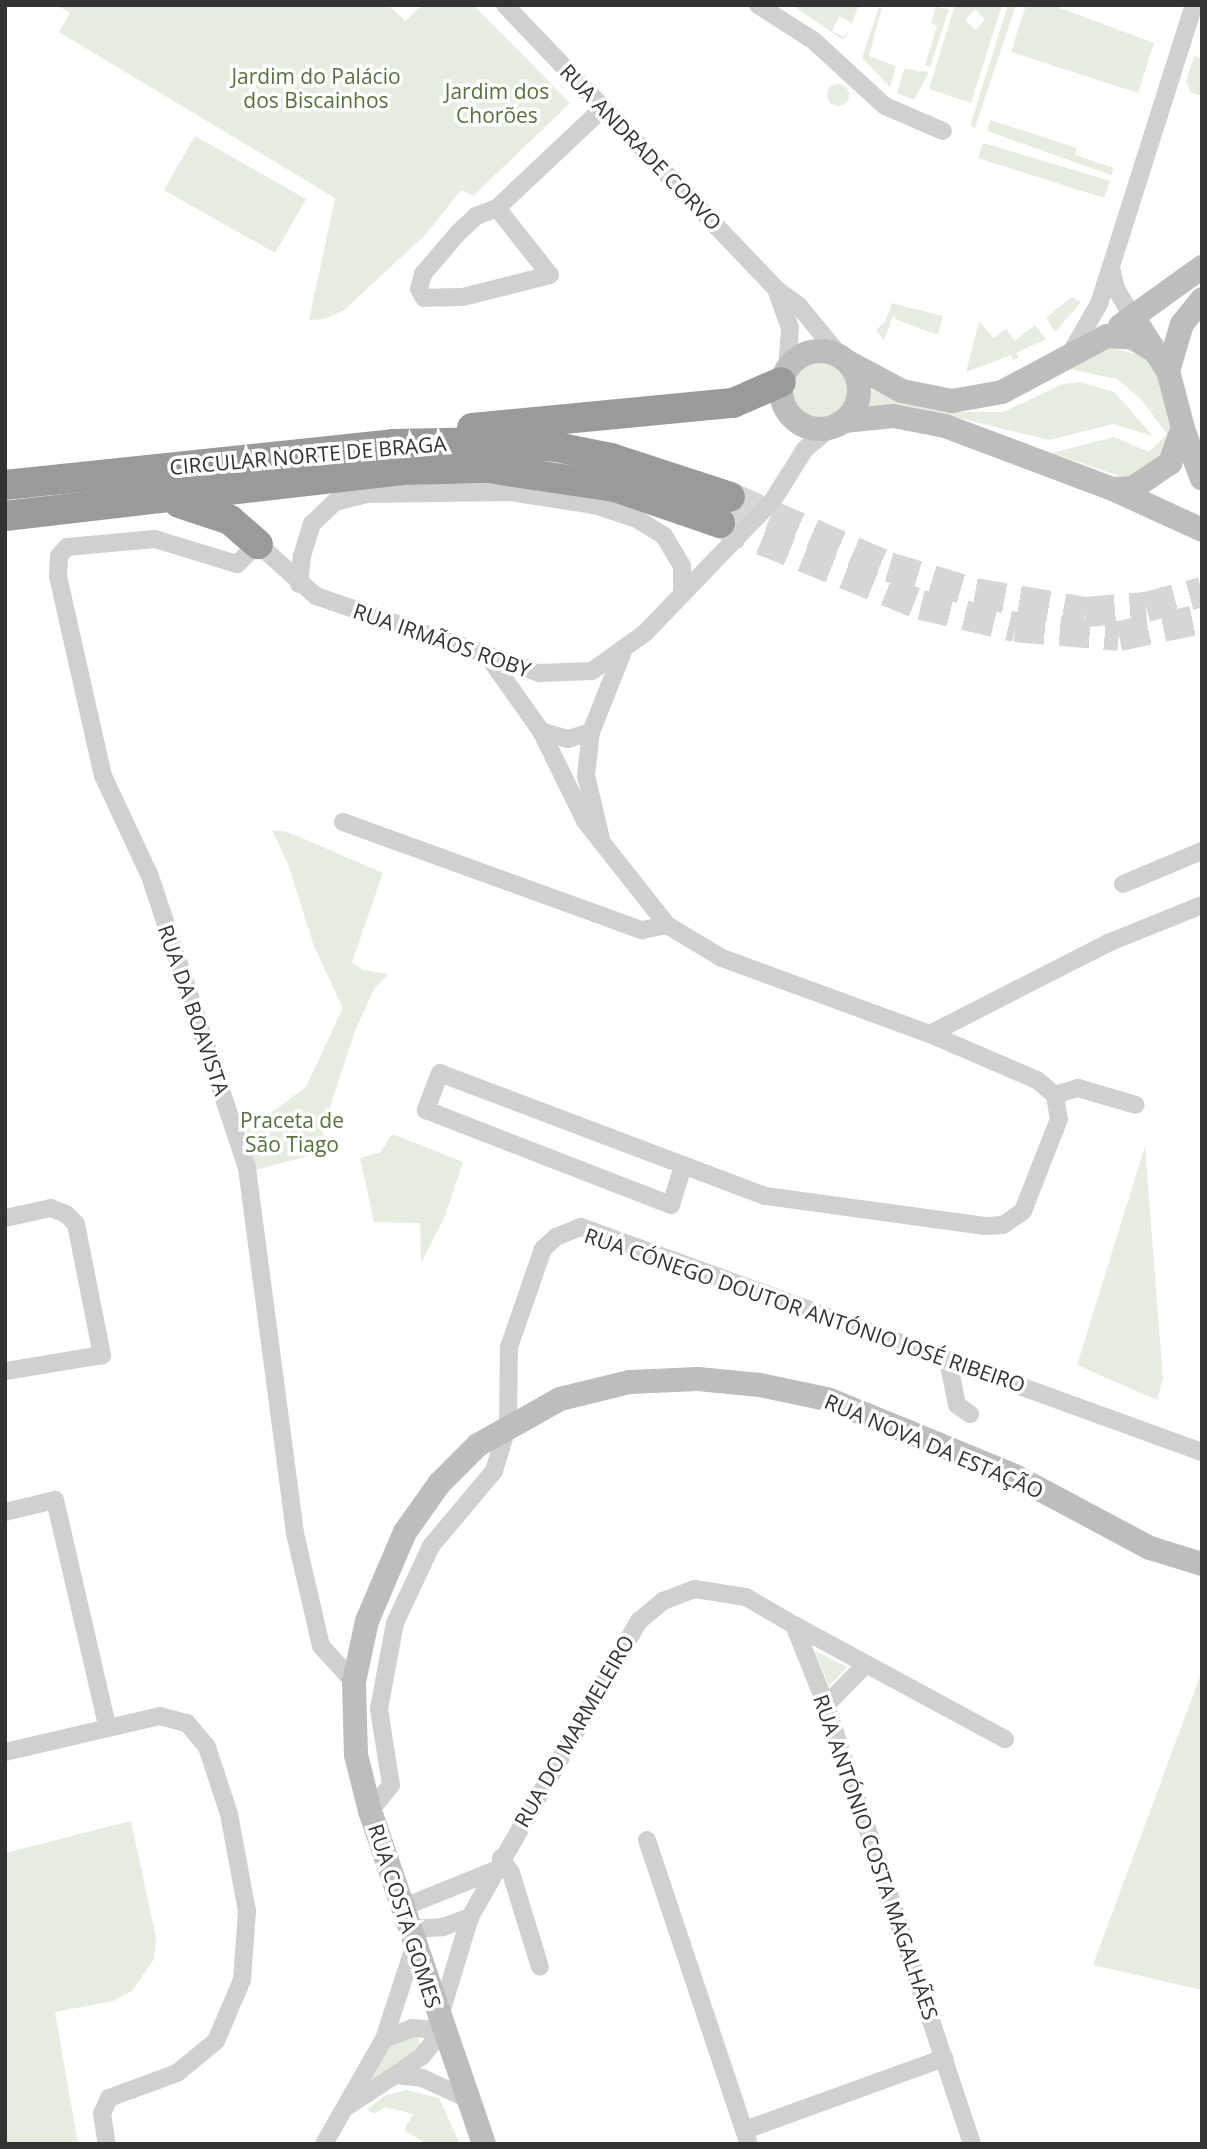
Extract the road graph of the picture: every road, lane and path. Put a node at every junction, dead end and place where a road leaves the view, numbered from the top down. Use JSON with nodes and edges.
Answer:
{"nodes":[{"id":1,"x":505,"y":5,"type":"edge"},
{"id":2,"x":758,"y":5,"type":"edge"},
{"id":3,"x":1194,"y":5,"type":"edge"},
{"id":4,"x":604,"y":108,"type":"junction"},
{"id":5,"x":943,"y":131,"type":"dead end"},
{"id":6,"x":497,"y":208,"type":"junction"},
{"id":7,"x":1111,"y":267,"type":"junction"},
{"id":8,"x":1202,"y":268,"type":"edge"},
{"id":9,"x":776,"y":289,"type":"junction"},
{"id":10,"x":1202,"y":299,"type":"edge"},
{"id":11,"x":1133,"y":317,"type":"junction"},
{"id":12,"x":1107,"y":336,"type":"junction"},
{"id":13,"x":1069,"y":356,"type":"junction"},
{"id":14,"x":844,"y":359,"type":"junction"},
{"id":15,"x":1163,"y":363,"type":"junction"},
{"id":16,"x":784,"y":374,"type":"junction"},
{"id":17,"x":837,"y":424,"type":"junction"},
{"id":18,"x":1183,"y":428,"type":"junction"},
{"id":19,"x":393,"y":444,"type":"junction"},
{"id":20,"x":1202,"y":479,"type":"edge"},
{"id":21,"x":5,"y":485,"type":"edge"},
{"id":22,"x":1113,"y":489,"type":"junction"},
{"id":23,"x":161,"y":500,"type":"junction"},
{"id":24,"x":5,"y":516,"type":"edge"},
{"id":25,"x":1202,"y":530,"type":"edge"},
{"id":26,"x":258,"y":544,"type":"junction"},
{"id":27,"x":299,"y":584,"type":"junction"},
{"id":28,"x":682,"y":594,"type":"junction"},
{"id":29,"x":622,"y":654,"type":"junction"},
{"id":30,"x":490,"y":659,"type":"junction"},
{"id":31,"x":541,"y":732,"type":"junction"},
{"id":32,"x":591,"y":732,"type":"junction"},
{"id":33,"x":343,"y":822,"type":"dead end"},
{"id":34,"x":602,"y":843,"type":"junction"},
{"id":35,"x":1202,"y":851,"type":"edge"},
{"id":36,"x":1123,"y":884,"type":"dead end"},
{"id":37,"x":1202,"y":905,"type":"edge"},
{"id":38,"x":667,"y":925,"type":"junction"},
{"id":39,"x":930,"y":1034,"type":"junction"},
{"id":40,"x":1055,"y":1095,"type":"junction"},
{"id":41,"x":1136,"y":1105,"type":"dead end"},
{"id":42,"x":683,"y":1166,"type":"junction"},
{"id":43,"x":5,"y":1218,"type":"edge"},
{"id":44,"x":948,"y":1360,"type":"junction"},
{"id":45,"x":5,"y":1371,"type":"edge"},
{"id":46,"x":970,"y":1414,"type":"dead end"},
{"id":47,"x":508,"y":1425,"type":"junction"},
{"id":48,"x":1202,"y":1452,"type":"edge"},
{"id":49,"x":5,"y":1512,"type":"edge"},
{"id":50,"x":1202,"y":1564,"type":"edge"},
{"id":51,"x":794,"y":1625,"type":"junction"},
{"id":52,"x":866,"y":1664,"type":"junction"},
{"id":53,"x":354,"y":1682,"type":"junction"},
{"id":54,"x":826,"y":1705,"type":"junction"},
{"id":55,"x":107,"y":1726,"type":"junction"},
{"id":56,"x":1004,"y":1739,"type":"dead end"},
{"id":57,"x":5,"y":1752,"type":"edge"},
{"id":58,"x":370,"y":1811,"type":"junction"},
{"id":59,"x":647,"y":1840,"type":"dead end"},
{"id":60,"x":497,"y":1864,"type":"junction"},
{"id":61,"x":470,"y":1917,"type":"junction"},
{"id":62,"x":408,"y":1928,"type":"junction"},
{"id":63,"x":540,"y":1966,"type":"dead end"},
{"id":64,"x":441,"y":2025,"type":"junction"},
{"id":65,"x":384,"y":2039,"type":"junction"},
{"id":66,"x":944,"y":2058,"type":"junction"},
{"id":67,"x":395,"y":2075,"type":"junction"},
{"id":68,"x":466,"y":2098,"type":"junction"},
{"id":69,"x":348,"y":2106,"type":"junction"},
{"id":70,"x":747,"y":2137,"type":"edge"},
{"id":71,"x":107,"y":2144,"type":"edge"},
{"id":72,"x":324,"y":2144,"type":"edge"},
{"id":73,"x":484,"y":2144,"type":"edge"},
{"id":74,"x":972,"y":2144,"type":"edge"}],
"edges":[{"from":1,"to":4,"type":"street","name":"RUA ANDRADE CORVO"},
{"from":2,"to":5,"type":"street"},
{"from":3,"to":7,"type":"street"},
{"from":4,"to":6,"type":"street"},
{"from":4,"to":9,"type":"street","name":"RUA ANDRADE CORVO"},
{"from":6,"to":6,"type":"street"},
{"from":7,"to":11,"type":"street"},
{"from":7,"to":13,"type":"street"},
{"from":8,"to":11,"type":"street"},
{"from":9,"to":14,"type":"street","name":"RUA ANDRADE CORVO"},
{"from":9,"to":16,"type":"street","name":"RUA ANDRADE CORVO"},
{"from":10,"to":15,"type":"street"},
{"from":11,"to":12,"type":"street"},
{"from":11,"to":15,"type":"street"},
{"from":12,"to":13,"type":"street"},
{"from":12,"to":15,"type":"street"},
{"from":13,"to":14,"type":"street"},
{"from":14,"to":16,"type":"street"},
{"from":14,"to":17,"type":"street"},
{"from":15,"to":18,"type":"street"},
{"from":16,"to":17,"type":"street"},
{"from":16,"to":19,"type":"highway"},
{"from":17,"to":22,"type":"street"},
{"from":17,"to":28,"type":"street","name":"RUA IRMÃOS ROBY"},
{"from":18,"to":20,"type":"street"},
{"from":18,"to":22,"type":"street"},
{"from":19,"to":21,"type":"highway","name":"CIRCULAR NORTE DE BRAGA"},
{"from":19,"to":23,"type":"highway","name":"CIRCULAR NORTE DE BRAGA"},
{"from":22,"to":25,"type":"street"},
{"from":23,"to":24,"type":"highway","name":"CIRCULAR NORTE DE BRAGA"},
{"from":23,"to":26,"type":"highway"},
{"from":26,"to":27,"type":"street","name":"RUA IRMÃOS ROBY"},
{"from":26,"to":53,"type":"street","name":"RUA DA BOAVISTA"},
{"from":27,"to":28,"type":"street"},
{"from":27,"to":30,"type":"street","name":"RUA IRMÃOS ROBY"},
{"from":28,"to":29,"type":"street","name":"RUA IRMÃOS ROBY"},
{"from":29,"to":30,"type":"street","name":"RUA IRMÃOS ROBY"},
{"from":29,"to":32,"type":"street"},
{"from":30,"to":31,"type":"street"},
{"from":31,"to":32,"type":"street"},
{"from":31,"to":34,"type":"street"},
{"from":32,"to":34,"type":"street"},
{"from":33,"to":38,"type":"street"},
{"from":34,"to":38,"type":"street"},
{"from":35,"to":36,"type":"street"},
{"from":37,"to":39,"type":"street"},
{"from":38,"to":39,"type":"street"},
{"from":39,"to":40,"type":"street"},
{"from":40,"to":41,"type":"street"},
{"from":40,"to":42,"type":"street"},
{"from":42,"to":42,"type":"street"},
{"from":43,"to":45,"type":"street"},
{"from":44,"to":46,"type":"street"},
{"from":44,"to":47,"type":"street","name":"RUA CÓNEGO DOUTOR ANTÓNIO JOSÉ RIBEIRO"},
{"from":44,"to":48,"type":"street","name":"RUA CÓNEGO DOUTOR ANTÓNIO JOSÉ RIBEIRO"},
{"from":47,"to":50,"type":"street","name":"RUA NOVA DA ESTAÇÃO"},
{"from":47,"to":53,"type":"street","name":"RUA NOVA DA ESTAÇÃO"},
{"from":47,"to":58,"type":"street","name":"RUA CÓNEGO DOUTOR ANTÓNIO JOSÉ RIBEIRO"},
{"from":49,"to":55,"type":"street"},
{"from":51,"to":52,"type":"street"},
{"from":51,"to":54,"type":"street","name":"RUA ANTÓNIO COSTA MAGALHÃES"},
{"from":51,"to":60,"type":"street","name":"RUA DO MARMELEIRO"},
{"from":52,"to":54,"type":"street"},
{"from":52,"to":56,"type":"street"},
{"from":53,"to":58,"type":"street","name":"RUA COSTA GOMES"},
{"from":54,"to":66,"type":"street","name":"RUA ANTÓNIO COSTA MAGALHÃES"},
{"from":55,"to":57,"type":"street"},
{"from":55,"to":71,"type":"street"},
{"from":58,"to":62,"type":"street","name":"RUA COSTA GOMES"},
{"from":59,"to":70,"type":"street"},
{"from":60,"to":61,"type":"street","name":"RUA DO MARMELEIRO"},
{"from":60,"to":62,"type":"street"},
{"from":60,"to":63,"type":"street"},
{"from":61,"to":62,"type":"street"},
{"from":61,"to":64,"type":"street","name":"RUA DO MARMELEIRO"},
{"from":62,"to":64,"type":"street","name":"RUA COSTA GOMES"},
{"from":62,"to":65,"type":"street"},
{"from":64,"to":65,"type":"street"},
{"from":64,"to":67,"type":"street"},
{"from":64,"to":68,"type":"street","name":"RUA COSTA GOMES"},
{"from":65,"to":69,"type":"street"},
{"from":66,"to":70,"type":"street"},
{"from":66,"to":74,"type":"street","name":"RUA ANTÓNIO COSTA MAGALHÃES"},
{"from":67,"to":68,"type":"street"},
{"from":67,"to":69,"type":"street"},
{"from":68,"to":73,"type":"street","name":"RUA COSTA GOMES"},
{"from":69,"to":72,"type":"street"}]}
